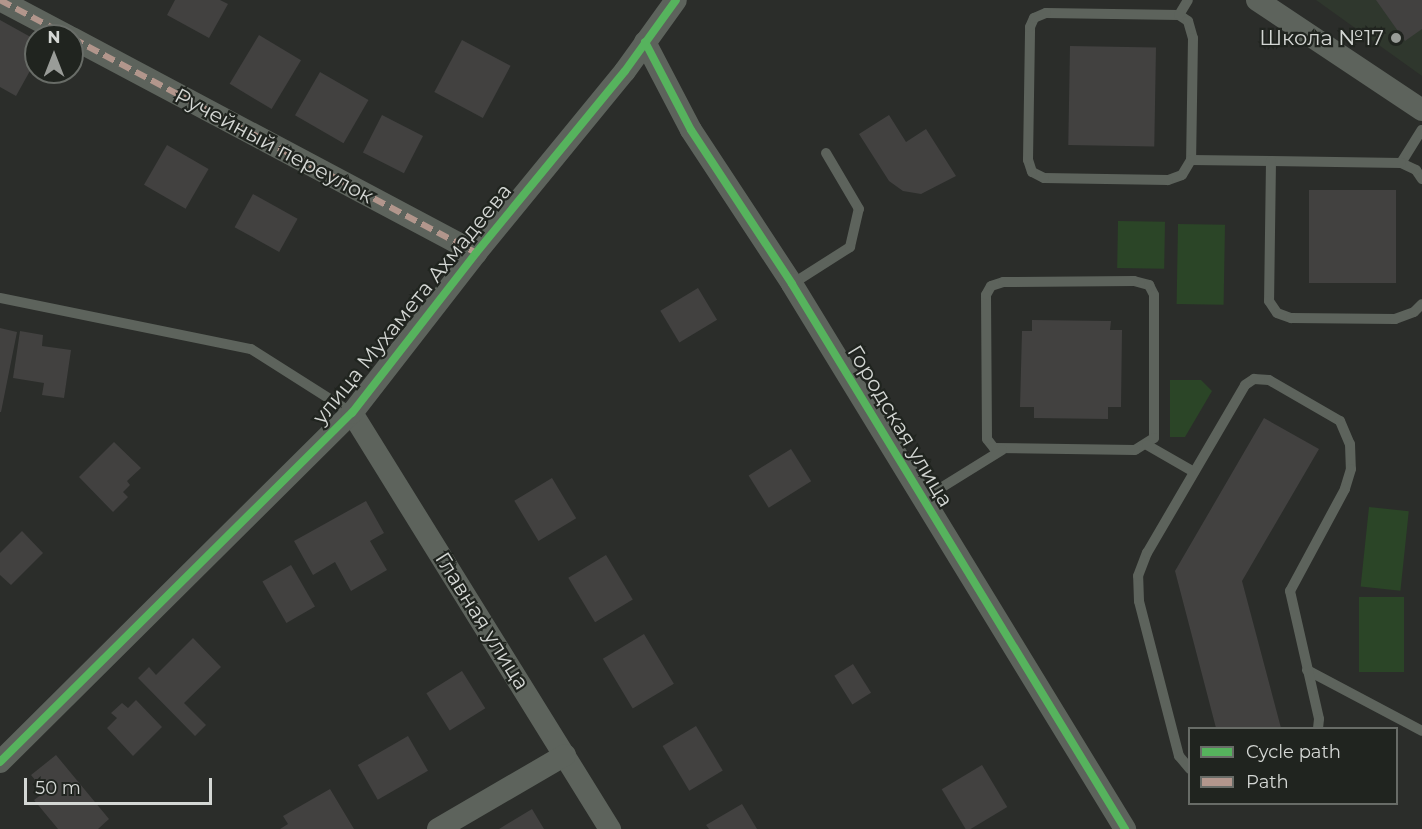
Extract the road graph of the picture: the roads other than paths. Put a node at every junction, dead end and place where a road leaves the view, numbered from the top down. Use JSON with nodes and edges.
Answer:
{"nodes":[{"id":1,"x":0,"y":0,"type":"edge"},
{"id":2,"x":1188,"y":0,"type":"edge"},
{"id":3,"x":1257,"y":0,"type":"edge"},
{"id":4,"x":673,"y":1,"type":"edge"},
{"id":5,"x":1179,"y":15,"type":"junction"},
{"id":6,"x":45,"y":24,"type":"edge"},
{"id":7,"x":645,"y":42,"type":"junction"},
{"id":8,"x":84,"y":44,"type":"edge"},
{"id":9,"x":1422,"y":110,"type":"edge"},
{"id":10,"x":1422,"y":130,"type":"edge"},
{"id":11,"x":826,"y":153,"type":"dead end"},
{"id":12,"x":1191,"y":160,"type":"junction"},
{"id":13,"x":1271,"y":161,"type":"junction"},
{"id":14,"x":1401,"y":163,"type":"junction"},
{"id":15,"x":1422,"y":179,"type":"edge"},
{"id":16,"x":476,"y":253,"type":"junction"},
{"id":17,"x":792,"y":284,"type":"junction"},
{"id":18,"x":0,"y":298,"type":"edge"},
{"id":19,"x":1422,"y":304,"type":"edge"},
{"id":20,"x":352,"y":413,"type":"junction"},
{"id":21,"x":1147,"y":445,"type":"junction"},
{"id":22,"x":1002,"y":450,"type":"junction"},
{"id":23,"x":1194,"y":472,"type":"junction"},
{"id":24,"x":923,"y":499,"type":"junction"},
{"id":25,"x":1306,"y":670,"type":"junction"},
{"id":26,"x":1318,"y":727,"type":"edge"},
{"id":27,"x":1422,"y":731,"type":"edge"},
{"id":28,"x":565,"y":755,"type":"junction"},
{"id":29,"x":0,"y":762,"type":"edge"},
{"id":30,"x":1188,"y":767,"type":"edge"},
{"id":31,"x":438,"y":829,"type":"edge"},
{"id":32,"x":610,"y":829,"type":"edge"},
{"id":33,"x":1125,"y":829,"type":"edge"}],
"edges":[{"from":1,"to":6,"type":"street"},
{"from":2,"to":5,"type":"lane"},
{"from":3,"to":9,"type":"street"},
{"from":4,"to":7,"type":"street","name":"улица Мухамета Ахмадеева"},
{"from":5,"to":12,"type":"lane"},
{"from":5,"to":12,"type":"lane"},
{"from":7,"to":16,"type":"street","name":"улица Мухамета Ахмадеева"},
{"from":7,"to":17,"type":"street","name":"Городская улица"},
{"from":8,"to":16,"type":"street","name":"Ручейный переулок"},
{"from":10,"to":14,"type":"lane"},
{"from":11,"to":17,"type":"lane"},
{"from":12,"to":13,"type":"lane"},
{"from":13,"to":14,"type":"lane"},
{"from":13,"to":19,"type":"lane"},
{"from":14,"to":15,"type":"lane"},
{"from":16,"to":20,"type":"street","name":"улица Мухамета Ахмадеева"},
{"from":17,"to":24,"type":"street","name":"Городская улица"},
{"from":18,"to":20,"type":"lane"},
{"from":20,"to":28,"type":"street","name":"Главная улица"},
{"from":20,"to":29,"type":"street","name":"улица Мухамета Ахмадеева"},
{"from":21,"to":22,"type":"lane"},
{"from":21,"to":22,"type":"lane"},
{"from":21,"to":23,"type":"lane"},
{"from":22,"to":24,"type":"lane"},
{"from":23,"to":25,"type":"lane"},
{"from":23,"to":30,"type":"lane"},
{"from":24,"to":33,"type":"street","name":"Городская улица"},
{"from":25,"to":26,"type":"lane"},
{"from":25,"to":27,"type":"lane"},
{"from":28,"to":31,"type":"street"},
{"from":28,"to":32,"type":"street","name":"Главная улица"}]}
